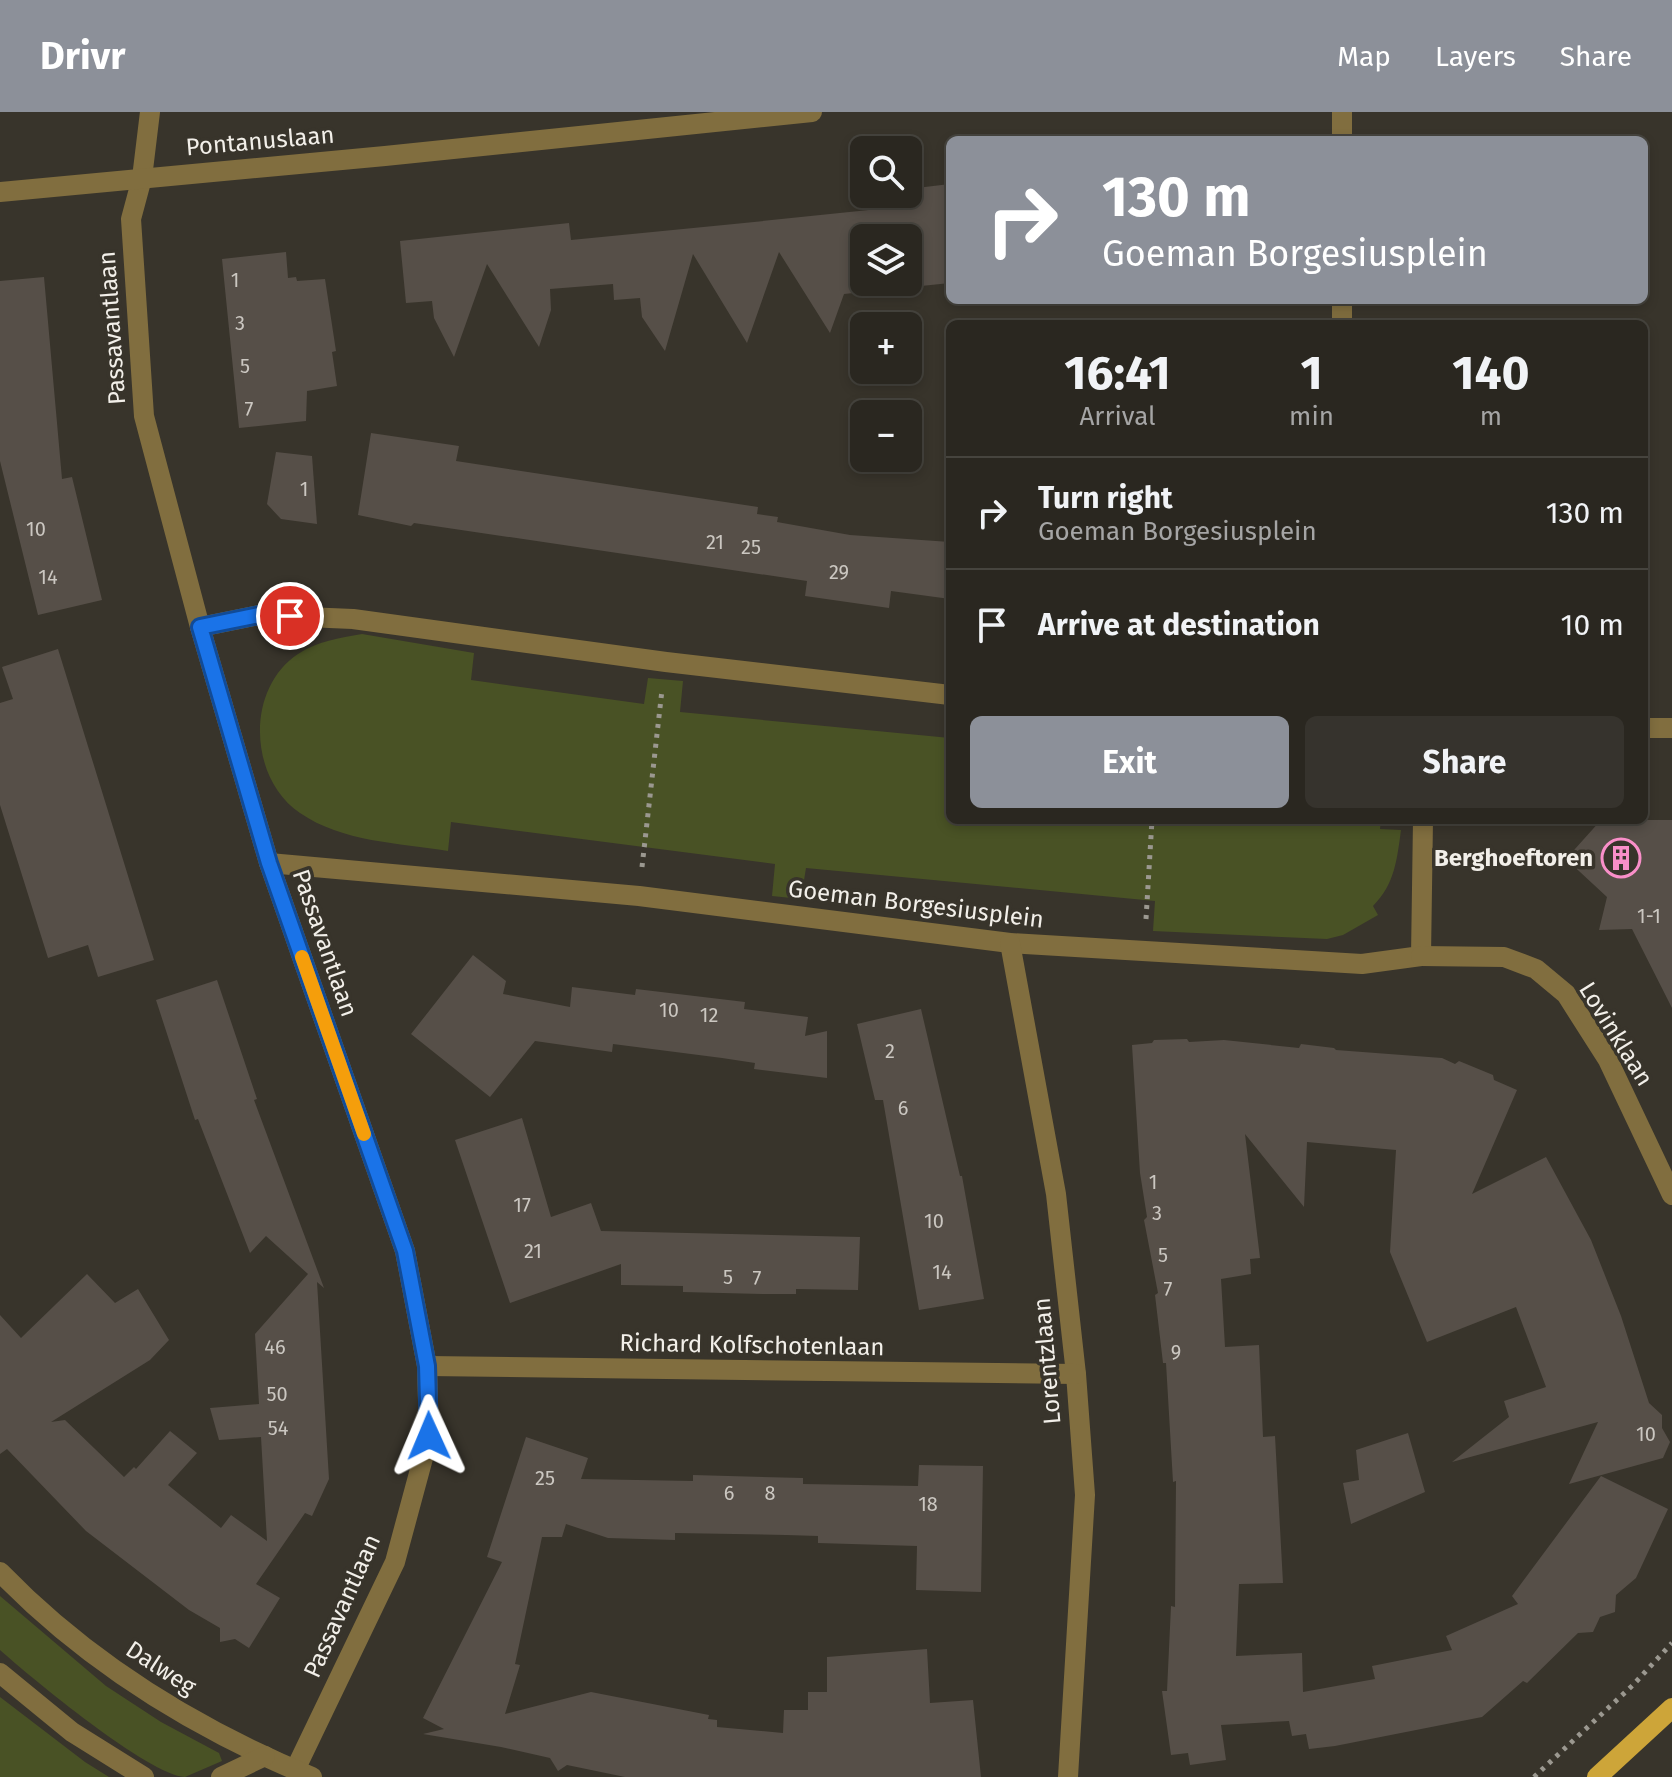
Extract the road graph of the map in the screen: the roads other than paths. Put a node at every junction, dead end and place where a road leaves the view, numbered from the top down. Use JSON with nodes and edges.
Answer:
{"nodes":[{"id":1,"x":150,"y":112,"type":"edge"},
{"id":2,"x":812,"y":112,"type":"edge"},
{"id":3,"x":1342,"y":112,"type":"edge"},
{"id":4,"x":1342,"y":136,"type":"edge"},
{"id":5,"x":142,"y":178,"type":"junction"},
{"id":6,"x":0,"y":192,"type":"edge"},
{"id":7,"x":200,"y":627,"type":"junction"},
{"id":8,"x":946,"y":695,"type":"edge"},
{"id":9,"x":1648,"y":728,"type":"edge"},
{"id":10,"x":1672,"y":728,"type":"edge"},
{"id":11,"x":1423,"y":824,"type":"edge"},
{"id":12,"x":269,"y":863,"type":"junction"},
{"id":13,"x":1010,"y":943,"type":"junction"},
{"id":14,"x":1421,"y":956,"type":"junction"},
{"id":15,"x":1672,"y":1195,"type":"edge"},
{"id":16,"x":427,"y":1366,"type":"junction"},
{"id":17,"x":1076,"y":1374,"type":"junction"},
{"id":18,"x":0,"y":1572,"type":"edge"},
{"id":19,"x":0,"y":1673,"type":"edge"},
{"id":20,"x":1672,"y":1708,"type":"edge"},
{"id":21,"x":265,"y":1756,"type":"junction"},
{"id":22,"x":304,"y":1774,"type":"edge"},
{"id":23,"x":144,"y":1777,"type":"edge"},
{"id":24,"x":221,"y":1777,"type":"edge"},
{"id":25,"x":1068,"y":1777,"type":"edge"},
{"id":26,"x":1597,"y":1777,"type":"edge"}],
"edges":[{"from":1,"to":5,"type":"street","name":"Passavantlaan"},
{"from":2,"to":5,"type":"street","name":"Pontanuslaan"},
{"from":3,"to":4,"type":"street"},
{"from":5,"to":6,"type":"street","name":"Pontanuslaan"},
{"from":5,"to":7,"type":"street","name":"Passavantlaan"},
{"from":7,"to":8,"type":"street"},
{"from":7,"to":12,"type":"street","name":"Passavantlaan"},
{"from":9,"to":10,"type":"street"},
{"from":11,"to":14,"type":"street"},
{"from":12,"to":13,"type":"street","name":"Goeman Borgesiusplein"},
{"from":12,"to":16,"type":"street","name":"Passavantlaan"},
{"from":13,"to":14,"type":"street","name":"Goeman Borgesiusplein"},
{"from":13,"to":17,"type":"street","name":"Lorentzlaan"},
{"from":14,"to":15,"type":"street","name":"Lovinklaan"},
{"from":16,"to":17,"type":"street","name":"Richard Kolfschotenlaan"},
{"from":16,"to":22,"type":"street","name":"Passavantlaan"},
{"from":17,"to":25,"type":"street","name":"Lorentzlaan"},
{"from":18,"to":21,"type":"street","name":"Dalweg"},
{"from":19,"to":23,"type":"street"},
{"from":20,"to":26,"type":"main road"},
{"from":21,"to":22,"type":"street","name":"Dalweg"},
{"from":21,"to":24,"type":"street"}]}
